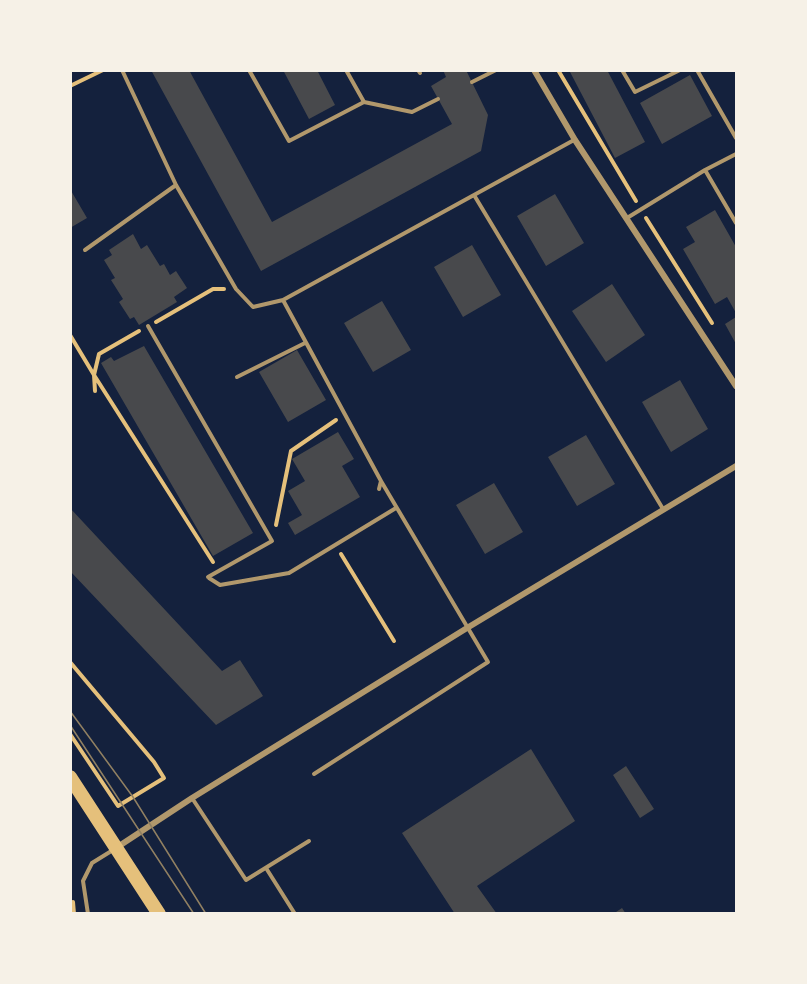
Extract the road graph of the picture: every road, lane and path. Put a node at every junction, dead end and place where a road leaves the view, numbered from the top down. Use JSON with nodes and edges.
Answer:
{"nodes":[{"id":1,"x":103,"y":70,"type":"edge"},
{"id":2,"x":122,"y":70,"type":"edge"},
{"id":3,"x":249,"y":70,"type":"edge"},
{"id":4,"x":346,"y":70,"type":"edge"},
{"id":5,"x":496,"y":70,"type":"edge"},
{"id":6,"x":534,"y":70,"type":"edge"},
{"id":7,"x":622,"y":70,"type":"edge"},
{"id":8,"x":680,"y":70,"type":"edge"},
{"id":9,"x":697,"y":70,"type":"edge"},
{"id":10,"x":472,"y":82,"type":"dead end"},
{"id":11,"x":70,"y":86,"type":"edge"},
{"id":12,"x":438,"y":99,"type":"dead end"},
{"id":13,"x":364,"y":102,"type":"junction"},
{"id":14,"x":736,"y":138,"type":"edge"},
{"id":15,"x":575,"y":140,"type":"junction"},
{"id":16,"x":736,"y":154,"type":"edge"},
{"id":17,"x":705,"y":170,"type":"junction"},
{"id":18,"x":176,"y":184,"type":"junction"},
{"id":19,"x":474,"y":195,"type":"junction"},
{"id":20,"x":627,"y":218,"type":"junction"},
{"id":21,"x":736,"y":223,"type":"edge"},
{"id":22,"x":85,"y":250,"type":"dead end"},
{"id":23,"x":236,"y":289,"type":"junction"},
{"id":24,"x":283,"y":300,"type":"junction"},
{"id":25,"x":148,"y":326,"type":"junction"},
{"id":26,"x":70,"y":335,"type":"edge"},
{"id":27,"x":305,"y":344,"type":"junction"},
{"id":28,"x":94,"y":375,"type":"junction"},
{"id":29,"x":237,"y":377,"type":"dead end"},
{"id":30,"x":736,"y":386,"type":"edge"},
{"id":31,"x":94,"y":391,"type":"dead end"},
{"id":32,"x":344,"y":414,"type":"junction"},
{"id":33,"x":736,"y":466,"type":"edge"},
{"id":34,"x":381,"y":481,"type":"junction"},
{"id":35,"x":379,"y":489,"type":"dead end"},
{"id":36,"x":396,"y":508,"type":"junction"},
{"id":37,"x":663,"y":509,"type":"junction"},
{"id":38,"x":272,"y":541,"type":"junction"},
{"id":39,"x":336,"y":545,"type":"junction"},
{"id":40,"x":220,"y":573,"type":"junction"},
{"id":41,"x":467,"y":628,"type":"junction"},
{"id":42,"x":394,"y":641,"type":"dead end"},
{"id":43,"x":70,"y":662,"type":"edge"},
{"id":44,"x":70,"y":734,"type":"edge"},
{"id":45,"x":314,"y":774,"type":"dead end"},
{"id":46,"x":70,"y":777,"type":"edge"},
{"id":47,"x":192,"y":798,"type":"junction"},
{"id":48,"x":309,"y":841,"type":"dead end"},
{"id":49,"x":116,"y":848,"type":"junction"},
{"id":50,"x":266,"y":868,"type":"junction"},
{"id":51,"x":88,"y":914,"type":"edge"},
{"id":52,"x":159,"y":914,"type":"edge"},
{"id":53,"x":295,"y":914,"type":"edge"}],
"edges":[{"from":1,"to":11,"type":"path"},
{"from":2,"to":18,"type":"lane"},
{"from":3,"to":13,"type":"lane"},
{"from":4,"to":13,"type":"lane"},
{"from":5,"to":10,"type":"lane"},
{"from":6,"to":15,"type":"street"},
{"from":7,"to":8,"type":"lane"},
{"from":9,"to":14,"type":"lane"},
{"from":12,"to":13,"type":"lane"},
{"from":15,"to":19,"type":"lane"},
{"from":15,"to":20,"type":"street"},
{"from":16,"to":17,"type":"lane"},
{"from":17,"to":20,"type":"lane"},
{"from":17,"to":21,"type":"lane"},
{"from":18,"to":22,"type":"lane"},
{"from":18,"to":23,"type":"lane"},
{"from":19,"to":24,"type":"lane"},
{"from":19,"to":37,"type":"lane"},
{"from":20,"to":30,"type":"street"},
{"from":23,"to":24,"type":"lane"},
{"from":23,"to":25,"type":"path"},
{"from":24,"to":27,"type":"lane"},
{"from":25,"to":28,"type":"path"},
{"from":25,"to":38,"type":"lane"},
{"from":26,"to":28,"type":"path"},
{"from":27,"to":29,"type":"lane"},
{"from":27,"to":32,"type":"lane"},
{"from":28,"to":31,"type":"path"},
{"from":28,"to":40,"type":"path"},
{"from":32,"to":34,"type":"lane"},
{"from":32,"to":38,"type":"path"},
{"from":33,"to":37,"type":"street"},
{"from":34,"to":35,"type":"lane"},
{"from":34,"to":36,"type":"lane"},
{"from":36,"to":39,"type":"lane"},
{"from":36,"to":41,"type":"lane"},
{"from":37,"to":41,"type":"street"},
{"from":38,"to":40,"type":"lane"},
{"from":39,"to":40,"type":"lane"},
{"from":39,"to":42,"type":"path"},
{"from":41,"to":45,"type":"lane"},
{"from":41,"to":47,"type":"street"},
{"from":43,"to":44,"type":"path"},
{"from":46,"to":49,"type":"main road"},
{"from":47,"to":49,"type":"street"},
{"from":47,"to":50,"type":"lane"},
{"from":48,"to":50,"type":"lane"},
{"from":49,"to":51,"type":"lane"},
{"from":49,"to":52,"type":"main road"},
{"from":50,"to":53,"type":"lane"}]}
